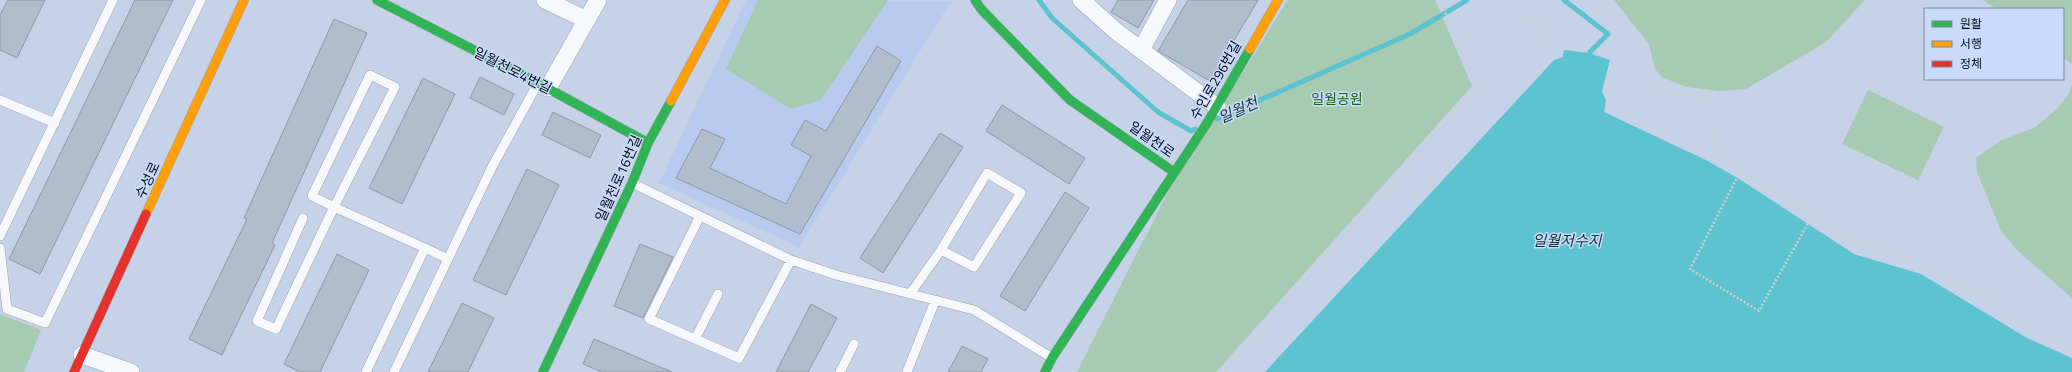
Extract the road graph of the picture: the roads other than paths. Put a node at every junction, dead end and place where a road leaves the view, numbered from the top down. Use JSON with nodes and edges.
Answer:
{"nodes":[{"id":1,"x":113,"y":0,"type":"edge"},
{"id":2,"x":201,"y":0,"type":"edge"},
{"id":3,"x":244,"y":0,"type":"edge"},
{"id":4,"x":377,"y":0,"type":"edge"},
{"id":5,"x":544,"y":0,"type":"edge"},
{"id":6,"x":598,"y":0,"type":"edge"},
{"id":7,"x":725,"y":0,"type":"edge"},
{"id":8,"x":975,"y":0,"type":"edge"},
{"id":9,"x":1081,"y":0,"type":"edge"},
{"id":10,"x":1168,"y":0,"type":"edge"},
{"id":11,"x":1278,"y":0,"type":"edge"},
{"id":12,"x":586,"y":20,"type":"junction"},
{"id":13,"x":1141,"y":50,"type":"junction"},
{"id":14,"x":543,"y":85,"type":"junction"},
{"id":15,"x":0,"y":100,"type":"edge"},
{"id":16,"x":1217,"y":106,"type":"junction"},
{"id":17,"x":54,"y":122,"type":"junction"},
{"id":18,"x":648,"y":142,"type":"junction"},
{"id":19,"x":1174,"y":172,"type":"junction"},
{"id":20,"x":632,"y":183,"type":"junction"},
{"id":21,"x":334,"y":206,"type":"junction"},
{"id":22,"x":700,"y":216,"type":"junction"},
{"id":23,"x":303,"y":218,"type":"dead end"},
{"id":24,"x":0,"y":236,"type":"edge"},
{"id":25,"x":0,"y":248,"type":"edge"},
{"id":26,"x":424,"y":248,"type":"junction"},
{"id":27,"x":940,"y":250,"type":"junction"},
{"id":28,"x":448,"y":259,"type":"junction"},
{"id":29,"x":791,"y":260,"type":"junction"},
{"id":30,"x":718,"y":294,"type":"dead end"},
{"id":31,"x":910,"y":294,"type":"junction"},
{"id":32,"x":935,"y":301,"type":"junction"},
{"id":33,"x":695,"y":339,"type":"junction"},
{"id":34,"x":854,"y":344,"type":"dead end"},
{"id":35,"x":82,"y":355,"type":"junction"},
{"id":36,"x":1052,"y":358,"type":"junction"},
{"id":37,"x":74,"y":372,"type":"edge"},
{"id":38,"x":131,"y":372,"type":"edge"},
{"id":39,"x":366,"y":372,"type":"edge"},
{"id":40,"x":394,"y":372,"type":"edge"},
{"id":41,"x":543,"y":372,"type":"edge"},
{"id":42,"x":840,"y":372,"type":"edge"},
{"id":43,"x":907,"y":372,"type":"edge"},
{"id":44,"x":1045,"y":372,"type":"edge"}],
"edges":[{"from":1,"to":17,"type":"lane"},
{"from":2,"to":25,"type":"lane"},
{"from":3,"to":35,"type":"street","name":"수성로"},
{"from":4,"to":14,"type":"street","name":"일월천로4번길"},
{"from":5,"to":12,"type":"street"},
{"from":6,"to":12,"type":"street"},
{"from":7,"to":18,"type":"street","name":"일월천로16번길"},
{"from":8,"to":19,"type":"street","name":"일월천로"},
{"from":9,"to":13,"type":"street"},
{"from":10,"to":13,"type":"street"},
{"from":11,"to":16,"type":"street","name":"수인로296번길"},
{"from":12,"to":14,"type":"street"},
{"from":13,"to":16,"type":"street"},
{"from":14,"to":18,"type":"street","name":"일월천로4번길"},
{"from":14,"to":28,"type":"lane"},
{"from":15,"to":17,"type":"lane"},
{"from":16,"to":19,"type":"street","name":"수인로296번길"},
{"from":17,"to":24,"type":"lane"},
{"from":18,"to":20,"type":"street","name":"일월천로16번길"},
{"from":19,"to":36,"type":"street","name":"일월천로"},
{"from":20,"to":22,"type":"lane"},
{"from":20,"to":41,"type":"street","name":"일월천로16번길"},
{"from":21,"to":21,"type":"lane"},
{"from":21,"to":23,"type":"lane"},
{"from":21,"to":26,"type":"lane"},
{"from":22,"to":29,"type":"lane"},
{"from":22,"to":33,"type":"lane"},
{"from":26,"to":28,"type":"lane"},
{"from":26,"to":39,"type":"lane"},
{"from":27,"to":27,"type":"lane"},
{"from":27,"to":31,"type":"lane"},
{"from":28,"to":40,"type":"lane"},
{"from":29,"to":31,"type":"lane"},
{"from":29,"to":33,"type":"lane"},
{"from":30,"to":33,"type":"lane"},
{"from":31,"to":32,"type":"lane"},
{"from":32,"to":36,"type":"lane"},
{"from":32,"to":43,"type":"lane"},
{"from":34,"to":42,"type":"lane"},
{"from":35,"to":37,"type":"street","name":"수성로"},
{"from":35,"to":38,"type":"street"},
{"from":36,"to":44,"type":"street","name":"일월천로"}]}
